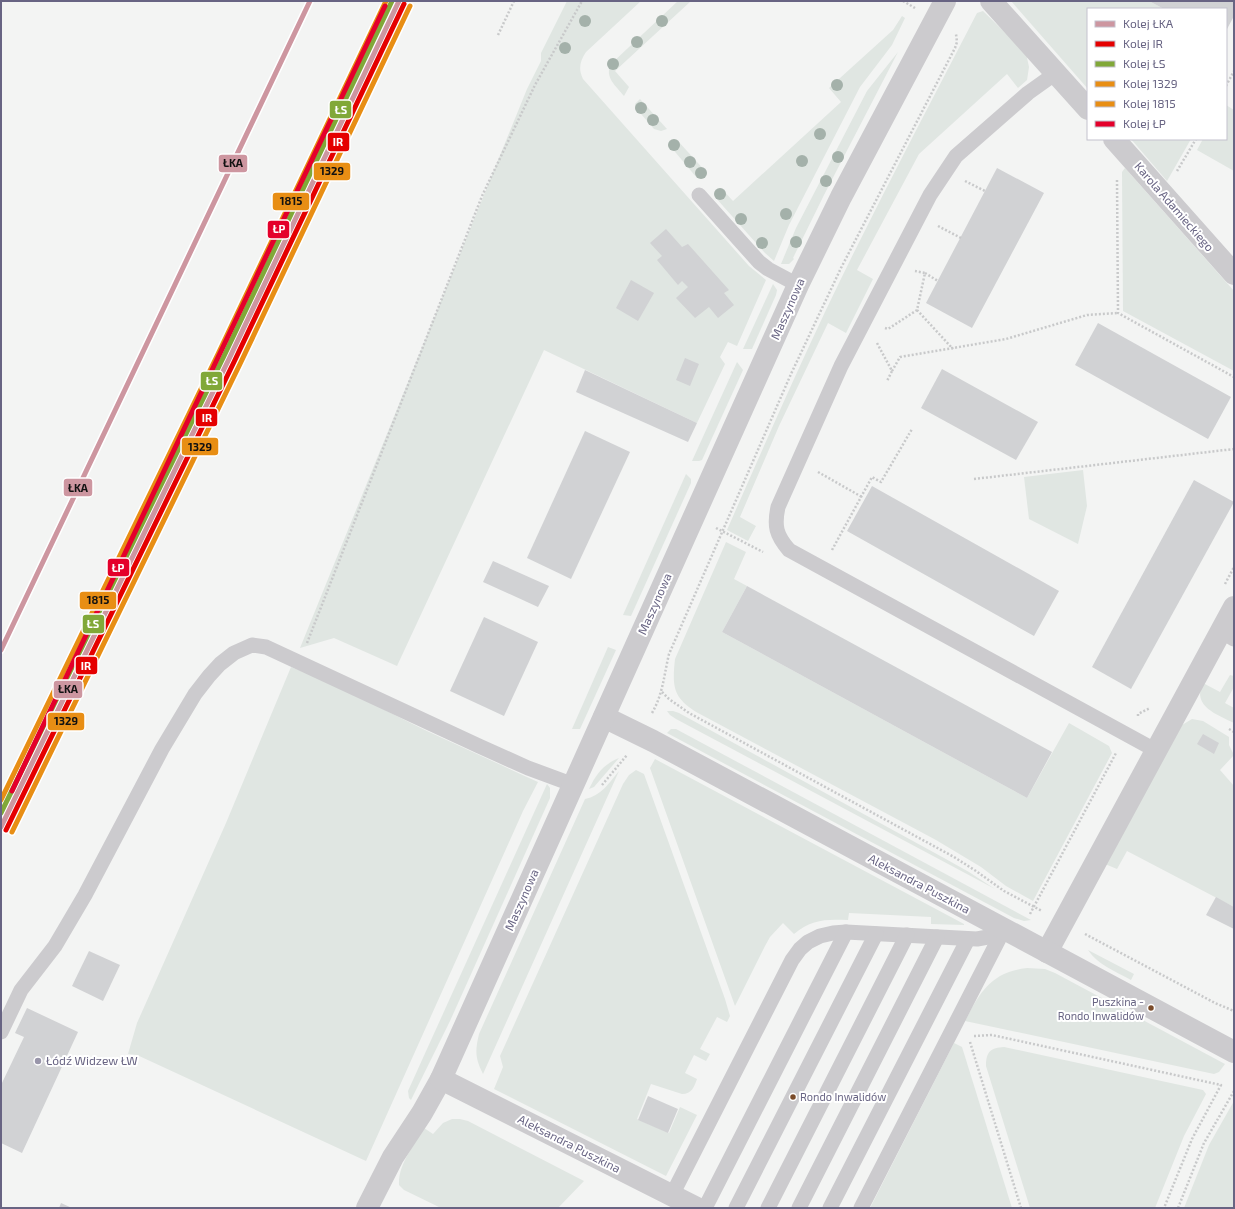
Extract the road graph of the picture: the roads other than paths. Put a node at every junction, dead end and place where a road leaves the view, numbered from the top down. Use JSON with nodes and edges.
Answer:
{"nodes":[{"id":1,"x":991,"y":1,"type":"edge"},
{"id":2,"x":940,"y":10,"type":"edge"},
{"id":3,"x":1056,"y":73,"type":"junction"},
{"id":4,"x":1087,"y":108,"type":"edge"},
{"id":5,"x":1121,"y":146,"type":"edge"},
{"id":6,"x":699,"y":195,"type":"dead end"},
{"id":7,"x":1234,"y":274,"type":"edge"},
{"id":8,"x":798,"y":284,"type":"junction"},
{"id":9,"x":1234,"y":607,"type":"edge"},
{"id":10,"x":1227,"y":635,"type":"edge"},
{"id":11,"x":604,"y":717,"type":"junction"},
{"id":12,"x":1155,"y":750,"type":"junction"},
{"id":13,"x":571,"y":790,"type":"junction"},
{"id":14,"x":1004,"y":929,"type":"junction"},
{"id":15,"x":846,"y":932,"type":"junction"},
{"id":16,"x":876,"y":934,"type":"junction"},
{"id":17,"x":907,"y":936,"type":"junction"},
{"id":18,"x":937,"y":937,"type":"junction"},
{"id":19,"x":968,"y":939,"type":"junction"},
{"id":20,"x":1046,"y":952,"type":"junction"},
{"id":21,"x":1,"y":1032,"type":"edge"},
{"id":22,"x":1234,"y":1052,"type":"edge"},
{"id":23,"x":441,"y":1079,"type":"junction"},
{"id":24,"x":672,"y":1195,"type":"junction"},
{"id":25,"x":367,"y":1208,"type":"edge"},
{"id":26,"x":697,"y":1208,"type":"edge"},
{"id":27,"x":705,"y":1208,"type":"edge"},
{"id":28,"x":736,"y":1208,"type":"edge"},
{"id":29,"x":768,"y":1208,"type":"edge"},
{"id":30,"x":799,"y":1208,"type":"edge"},
{"id":31,"x":830,"y":1208,"type":"edge"},
{"id":32,"x":861,"y":1208,"type":"edge"}],
"edges":[{"from":1,"to":3,"type":"street"},
{"from":2,"to":8,"type":"street","name":"Maszynowa"},
{"from":3,"to":4,"type":"street"},
{"from":3,"to":12,"type":"lane"},
{"from":5,"to":7,"type":"street","name":"Karola Adamieckiego"},
{"from":6,"to":8,"type":"lane"},
{"from":8,"to":11,"type":"street","name":"Maszynowa"},
{"from":9,"to":10,"type":"street"},
{"from":10,"to":12,"type":"street"},
{"from":11,"to":13,"type":"street","name":"Maszynowa"},
{"from":11,"to":14,"type":"street","name":"Aleksandra Puszkina"},
{"from":12,"to":20,"type":"street"},
{"from":13,"to":21,"type":"lane"},
{"from":13,"to":23,"type":"street","name":"Maszynowa"},
{"from":14,"to":19,"type":"lane"},
{"from":14,"to":20,"type":"street","name":"Aleksandra Puszkina"},
{"from":14,"to":32,"type":"lane"},
{"from":15,"to":16,"type":"lane"},
{"from":15,"to":24,"type":"lane"},
{"from":15,"to":27,"type":"lane"},
{"from":16,"to":17,"type":"lane"},
{"from":16,"to":28,"type":"lane"},
{"from":17,"to":18,"type":"lane"},
{"from":17,"to":29,"type":"lane"},
{"from":18,"to":19,"type":"lane"},
{"from":18,"to":30,"type":"lane"},
{"from":19,"to":31,"type":"lane"},
{"from":20,"to":22,"type":"street","name":"Aleksandra Puszkina"},
{"from":23,"to":24,"type":"street","name":"Aleksandra Puszkina"},
{"from":23,"to":25,"type":"street","name":"Maszynowa"},
{"from":24,"to":26,"type":"street","name":"Aleksandra Puszkina"}]}
